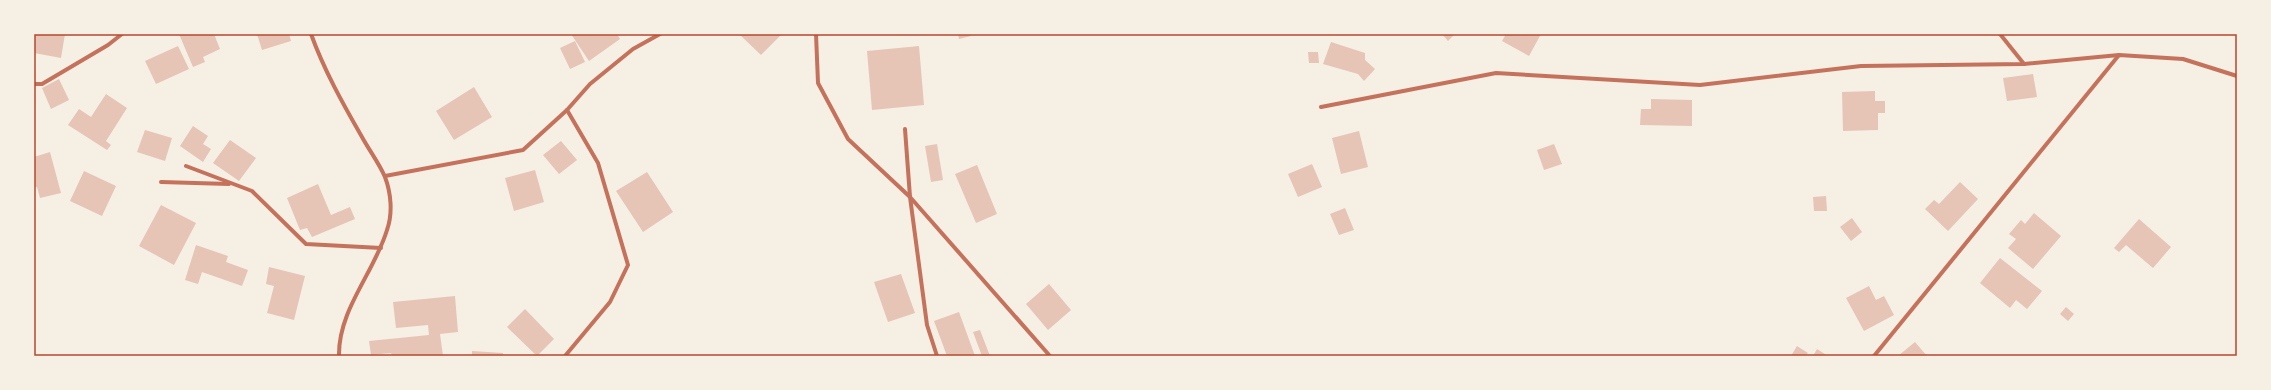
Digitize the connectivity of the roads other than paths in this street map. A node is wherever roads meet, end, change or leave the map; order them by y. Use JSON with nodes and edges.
{"nodes":[{"id":1,"x":122,"y":34,"type":"edge"},
{"id":2,"x":311,"y":34,"type":"edge"},
{"id":3,"x":660,"y":34,"type":"edge"},
{"id":4,"x":816,"y":34,"type":"edge"},
{"id":5,"x":2000,"y":34,"type":"edge"},
{"id":6,"x":2120,"y":55,"type":"junction"},
{"id":7,"x":2024,"y":64,"type":"junction"},
{"id":8,"x":2237,"y":76,"type":"edge"},
{"id":9,"x":34,"y":84,"type":"edge"},
{"id":10,"x":1321,"y":107,"type":"dead end"},
{"id":11,"x":567,"y":110,"type":"junction"},
{"id":12,"x":905,"y":129,"type":"dead end"},
{"id":13,"x":186,"y":166,"type":"dead end"},
{"id":14,"x":385,"y":176,"type":"junction"},
{"id":15,"x":161,"y":182,"type":"dead end"},
{"id":16,"x":234,"y":184,"type":"junction"},
{"id":17,"x":910,"y":197,"type":"junction"},
{"id":18,"x":381,"y":248,"type":"junction"},
{"id":19,"x":339,"y":356,"type":"edge"},
{"id":20,"x":565,"y":356,"type":"edge"},
{"id":21,"x":937,"y":356,"type":"edge"},
{"id":22,"x":1050,"y":356,"type":"edge"},
{"id":23,"x":1874,"y":356,"type":"edge"}],
"edges":[{"from":1,"to":9,"type":"street"},
{"from":2,"to":14,"type":"street"},
{"from":3,"to":11,"type":"street"},
{"from":4,"to":17,"type":"street"},
{"from":5,"to":7,"type":"street"},
{"from":6,"to":7,"type":"street"},
{"from":6,"to":8,"type":"street"},
{"from":6,"to":23,"type":"street"},
{"from":7,"to":10,"type":"street"},
{"from":11,"to":14,"type":"street"},
{"from":11,"to":20,"type":"street"},
{"from":12,"to":17,"type":"street"},
{"from":13,"to":16,"type":"street"},
{"from":14,"to":18,"type":"street"},
{"from":15,"to":16,"type":"street"},
{"from":16,"to":18,"type":"street"},
{"from":17,"to":21,"type":"street"},
{"from":17,"to":22,"type":"street"},
{"from":18,"to":19,"type":"street"}]}
